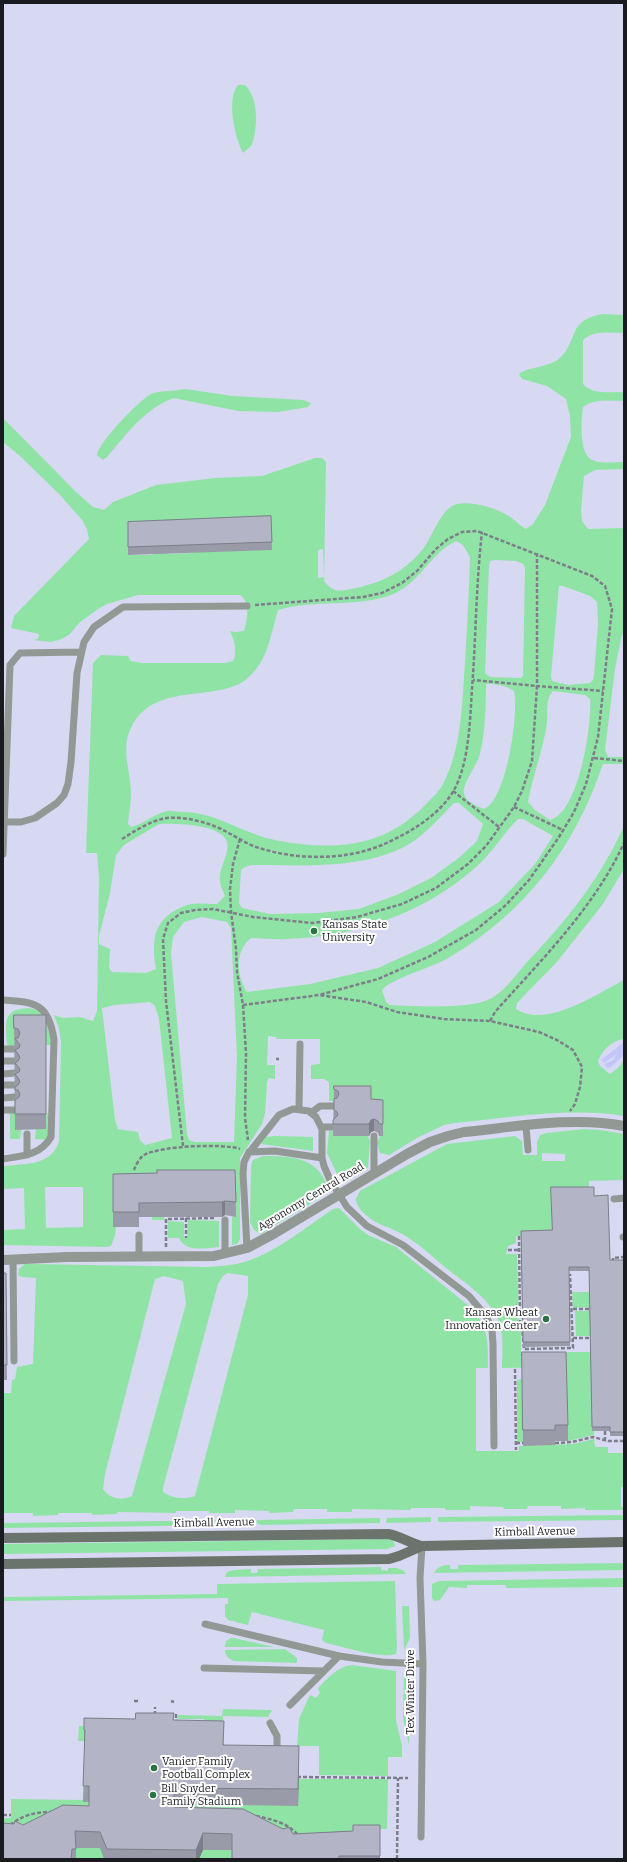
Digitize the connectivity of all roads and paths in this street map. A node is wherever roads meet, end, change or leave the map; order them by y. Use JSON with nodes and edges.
{"nodes":[{"id":1,"x":482,"y":532,"type":"junction"},
{"id":2,"x":537,"y":553,"type":"junction"},
{"id":3,"x":247,"y":606,"type":"joint"},
{"id":4,"x":81,"y":652,"type":"junction"},
{"id":5,"x":473,"y":680,"type":"junction"},
{"id":6,"x":537,"y":686,"type":"junction"},
{"id":7,"x":603,"y":691,"type":"junction"},
{"id":8,"x":594,"y":758,"type":"junction"},
{"id":9,"x":624,"y":761,"type":"edge"},
{"id":10,"x":453,"y":791,"type":"junction"},
{"id":11,"x":514,"y":807,"type":"junction"},
{"id":12,"x":4,"y":822,"type":"edge"},
{"id":13,"x":499,"y":827,"type":"junction"},
{"id":14,"x":563,"y":830,"type":"junction"},
{"id":15,"x":122,"y":839,"type":"dead end"},
{"id":16,"x":240,"y":839,"type":"junction"},
{"id":17,"x":624,"y":843,"type":"edge"},
{"id":18,"x":3,"y":854,"type":"edge"},
{"id":19,"x":231,"y":912,"type":"junction"},
{"id":20,"x":319,"y":995,"type":"junction"},
{"id":21,"x":3,"y":1000,"type":"edge"},
{"id":22,"x":243,"y":1005,"type":"junction"},
{"id":23,"x":490,"y":1020,"type":"junction"},
{"id":24,"x":300,"y":1044,"type":"dead end"},
{"id":25,"x":3,"y":1049,"type":"edge"},
{"id":26,"x":14,"y":1049,"type":"edge"},
{"id":27,"x":46,"y":1049,"type":"edge"},
{"id":28,"x":54,"y":1049,"type":"junction"},
{"id":29,"x":3,"y":1061,"type":"edge"},
{"id":30,"x":14,"y":1061,"type":"edge"},
{"id":31,"x":15,"y":1073,"type":"edge"},
{"id":32,"x":3,"y":1074,"type":"edge"},
{"id":33,"x":3,"y":1085,"type":"edge"},
{"id":34,"x":15,"y":1085,"type":"edge"},
{"id":35,"x":3,"y":1098,"type":"edge"},
{"id":36,"x":15,"y":1098,"type":"edge"},
{"id":37,"x":334,"y":1106,"type":"edge"},
{"id":38,"x":299,"y":1109,"type":"junction"},
{"id":39,"x":3,"y":1110,"type":"edge"},
{"id":40,"x":15,"y":1110,"type":"edge"},
{"id":41,"x":312,"y":1113,"type":"junction"},
{"id":42,"x":563,"y":1123,"type":"junction"},
{"id":43,"x":526,"y":1126,"type":"junction"},
{"id":44,"x":624,"y":1126,"type":"edge"},
{"id":45,"x":321,"y":1127,"type":"junction"},
{"id":46,"x":333,"y":1127,"type":"edge"},
{"id":47,"x":27,"y":1134,"type":"dead end"},
{"id":48,"x":374,"y":1136,"type":"dead end"},
{"id":49,"x":183,"y":1146,"type":"junction"},
{"id":50,"x":528,"y":1150,"type":"dead end"},
{"id":51,"x":249,"y":1152,"type":"junction"},
{"id":52,"x":27,"y":1155,"type":"junction"},
{"id":53,"x":322,"y":1158,"type":"junction"},
{"id":54,"x":3,"y":1159,"type":"edge"},
{"id":55,"x":134,"y":1170,"type":"dead end"},
{"id":56,"x":374,"y":1173,"type":"junction"},
{"id":57,"x":339,"y":1195,"type":"junction"},
{"id":58,"x":624,"y":1198,"type":"edge"},
{"id":59,"x":614,"y":1199,"type":"dead end"},
{"id":60,"x":186,"y":1218,"type":"junction"},
{"id":61,"x":225,"y":1220,"type":"joint"},
{"id":62,"x":139,"y":1235,"type":"dead end"},
{"id":63,"x":519,"y":1236,"type":"dead end"},
{"id":64,"x":186,"y":1238,"type":"dead end"},
{"id":65,"x":247,"y":1248,"type":"junction"},
{"id":66,"x":166,"y":1249,"type":"dead end"},
{"id":67,"x":508,"y":1250,"type":"dead end"},
{"id":68,"x":519,"y":1250,"type":"junction"},
{"id":69,"x":225,"y":1253,"type":"junction"},
{"id":70,"x":139,"y":1257,"type":"junction"},
{"id":71,"x":624,"y":1257,"type":"edge"},
{"id":72,"x":8,"y":1260,"type":"edge"},
{"id":73,"x":613,"y":1264,"type":"edge"},
{"id":74,"x":570,"y":1274,"type":"edge"},
{"id":75,"x":572,"y":1309,"type":"junction"},
{"id":76,"x":590,"y":1309,"type":"edge"},
{"id":77,"x":573,"y":1338,"type":"junction"},
{"id":78,"x":590,"y":1338,"type":"edge"},
{"id":79,"x":14,"y":1361,"type":"dead end"},
{"id":80,"x":515,"y":1369,"type":"dead end"},
{"id":81,"x":605,"y":1431,"type":"edge"},
{"id":82,"x":605,"y":1441,"type":"junction"},
{"id":83,"x":624,"y":1441,"type":"edge"},
{"id":84,"x":523,"y":1443,"type":"edge"},
{"id":85,"x":555,"y":1443,"type":"edge"},
{"id":86,"x":516,"y":1444,"type":"junction"},
{"id":87,"x":494,"y":1446,"type":"dead end"},
{"id":88,"x":516,"y":1450,"type":"dead end"},
{"id":89,"x":3,"y":1538,"type":"edge"},
{"id":90,"x":624,"y":1542,"type":"edge"},
{"id":91,"x":422,"y":1546,"type":"junction"},
{"id":92,"x":3,"y":1564,"type":"edge"},
{"id":93,"x":205,"y":1624,"type":"dead end"},
{"id":94,"x":339,"y":1656,"type":"junction"},
{"id":95,"x":423,"y":1664,"type":"junction"},
{"id":96,"x":204,"y":1668,"type":"dead end"},
{"id":97,"x":323,"y":1671,"type":"junction"},
{"id":98,"x":134,"y":1701,"type":"dead end"},
{"id":99,"x":138,"y":1701,"type":"dead end"},
{"id":100,"x":290,"y":1705,"type":"dead end"},
{"id":101,"x":155,"y":1707,"type":"dead end"},
{"id":102,"x":176,"y":1714,"type":"dead end"},
{"id":103,"x":154,"y":1720,"type":"edge"},
{"id":104,"x":182,"y":1721,"type":"edge"},
{"id":105,"x":270,"y":1723,"type":"dead end"},
{"id":106,"x":277,"y":1746,"type":"edge"},
{"id":107,"x":398,"y":1778,"type":"junction"},
{"id":108,"x":408,"y":1778,"type":"dead end"},
{"id":109,"x":295,"y":1780,"type":"edge"},
{"id":110,"x":56,"y":1812,"type":"edge"},
{"id":111,"x":3,"y":1814,"type":"edge"},
{"id":112,"x":11,"y":1815,"type":"dead end"},
{"id":113,"x":254,"y":1816,"type":"edge"},
{"id":114,"x":8,"y":1829,"type":"edge"},
{"id":115,"x":300,"y":1837,"type":"edge"},
{"id":116,"x":421,"y":1837,"type":"dead end"},
{"id":117,"x":397,"y":1859,"type":"edge"}],
"edges":[{"from":1,"to":2,"type":"path"},
{"from":1,"to":3,"type":"path"},
{"from":1,"to":5,"type":"path"},
{"from":2,"to":6,"type":"path"},
{"from":2,"to":7,"type":"path"},
{"from":3,"to":4,"type":"lane"},
{"from":4,"to":12,"type":"lane"},
{"from":4,"to":12,"type":"lane"},
{"from":5,"to":6,"type":"path"},
{"from":5,"to":10,"type":"path"},
{"from":6,"to":7,"type":"path"},
{"from":6,"to":11,"type":"path"},
{"from":7,"to":8,"type":"path"},
{"from":8,"to":9,"type":"path"},
{"from":8,"to":14,"type":"path"},
{"from":10,"to":13,"type":"path"},
{"from":10,"to":16,"type":"path"},
{"from":11,"to":13,"type":"path"},
{"from":11,"to":14,"type":"path"},
{"from":12,"to":18,"type":"lane"},
{"from":13,"to":19,"type":"path"},
{"from":14,"to":20,"type":"path"},
{"from":15,"to":16,"type":"path"},
{"from":16,"to":19,"type":"path"},
{"from":17,"to":23,"type":"path"},
{"from":19,"to":22,"type":"path"},
{"from":19,"to":49,"type":"path"},
{"from":20,"to":22,"type":"path"},
{"from":20,"to":23,"type":"path"},
{"from":21,"to":28,"type":"lane"},
{"from":22,"to":51,"type":"path"},
{"from":23,"to":42,"type":"path"},
{"from":24,"to":38,"type":"lane"},
{"from":25,"to":26,"type":"lane"},
{"from":27,"to":28,"type":"lane"},
{"from":28,"to":52,"type":"lane"},
{"from":29,"to":30,"type":"lane"},
{"from":31,"to":32,"type":"lane"},
{"from":33,"to":34,"type":"lane"},
{"from":35,"to":36,"type":"lane"},
{"from":37,"to":41,"type":"lane"},
{"from":38,"to":41,"type":"lane"},
{"from":38,"to":51,"type":"lane"},
{"from":39,"to":40,"type":"lane"},
{"from":41,"to":45,"type":"lane"},
{"from":42,"to":43,"type":"street","name":"Agronomy Central Road"},
{"from":42,"to":44,"type":"street","name":"Agronomy Central Road"},
{"from":43,"to":50,"type":"lane"},
{"from":43,"to":56,"type":"street","name":"Agronomy Central Road"},
{"from":45,"to":46,"type":"lane"},
{"from":45,"to":53,"type":"lane"},
{"from":47,"to":52,"type":"lane"},
{"from":48,"to":56,"type":"lane"},
{"from":49,"to":51,"type":"path"},
{"from":49,"to":55,"type":"path"},
{"from":51,"to":53,"type":"lane"},
{"from":51,"to":65,"type":"lane"},
{"from":52,"to":54,"type":"lane"},
{"from":53,"to":57,"type":"lane"},
{"from":56,"to":57,"type":"street","name":"Agronomy Central Road"},
{"from":57,"to":65,"type":"street","name":"Agronomy Central Road"},
{"from":57,"to":87,"type":"lane"},
{"from":58,"to":59,"type":"lane"},
{"from":60,"to":61,"type":"path"},
{"from":60,"to":64,"type":"path"},
{"from":60,"to":66,"type":"path"},
{"from":61,"to":69,"type":"lane"},
{"from":62,"to":70,"type":"lane"},
{"from":63,"to":68,"type":"path"},
{"from":65,"to":69,"type":"street","name":"Agronomy Central Road"},
{"from":67,"to":68,"type":"path"},
{"from":68,"to":77,"type":"path"},
{"from":69,"to":70,"type":"street","name":"Agronomy Central Road"},
{"from":70,"to":72,"type":"street","name":"Agronomy Central Road"},
{"from":71,"to":73,"type":"path"},
{"from":72,"to":79,"type":"lane"},
{"from":74,"to":75,"type":"path"},
{"from":75,"to":76,"type":"path"},
{"from":75,"to":77,"type":"path"},
{"from":77,"to":78,"type":"path"},
{"from":80,"to":86,"type":"path"},
{"from":81,"to":82,"type":"path"},
{"from":82,"to":83,"type":"path"},
{"from":82,"to":85,"type":"path"},
{"from":84,"to":86,"type":"path"},
{"from":86,"to":88,"type":"path"},
{"from":89,"to":91,"type":"main road","name":"Kimball Avenue"},
{"from":90,"to":91,"type":"main road","name":"Kimball Avenue"},
{"from":91,"to":92,"type":"main road","name":"Kimball Avenue"},
{"from":91,"to":95,"type":"lane","name":"Tex Winter Drive"},
{"from":93,"to":94,"type":"lane"},
{"from":94,"to":95,"type":"lane"},
{"from":94,"to":97,"type":"lane"},
{"from":95,"to":116,"type":"lane","name":"Tex Winter Drive"},
{"from":96,"to":97,"type":"lane"},
{"from":97,"to":100,"type":"lane"},
{"from":98,"to":99,"type":"path"},
{"from":101,"to":103,"type":"path"},
{"from":102,"to":104,"type":"path"},
{"from":105,"to":106,"type":"lane"},
{"from":107,"to":108,"type":"path"},
{"from":107,"to":109,"type":"path"},
{"from":107,"to":117,"type":"path"},
{"from":110,"to":114,"type":"path"},
{"from":111,"to":112,"type":"path"},
{"from":113,"to":115,"type":"path"}]}
